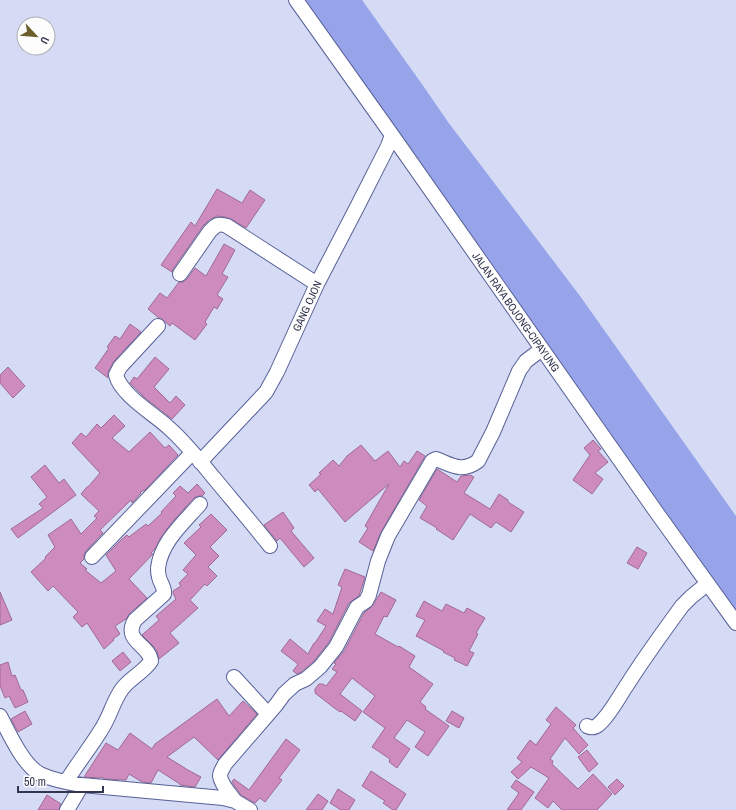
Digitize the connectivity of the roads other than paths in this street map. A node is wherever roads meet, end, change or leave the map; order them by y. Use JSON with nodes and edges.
{"nodes":[{"id":1,"x":296,"y":0,"type":"edge"},
{"id":2,"x":392,"y":135,"type":"junction"},
{"id":3,"x":180,"y":274,"type":"dead end"},
{"id":4,"x":317,"y":284,"type":"junction"},
{"id":5,"x":158,"y":326,"type":"dead end"},
{"id":6,"x":542,"y":349,"type":"junction"},
{"id":7,"x":196,"y":457,"type":"junction"},
{"id":8,"x":200,"y":504,"type":"dead end"},
{"id":9,"x":270,"y":546,"type":"dead end"},
{"id":10,"x":92,"y":557,"type":"dead end"},
{"id":11,"x":707,"y":584,"type":"junction"},
{"id":12,"x":736,"y":623,"type":"edge"},
{"id":13,"x":234,"y":677,"type":"dead end"},
{"id":14,"x":268,"y":714,"type":"junction"},
{"id":15,"x":0,"y":716,"type":"edge"},
{"id":16,"x":587,"y":726,"type":"dead end"},
{"id":17,"x":66,"y":782,"type":"junction"},
{"id":18,"x":82,"y":786,"type":"junction"},
{"id":19,"x":235,"y":801,"type":"junction"},
{"id":20,"x":67,"y":810,"type":"edge"},
{"id":21,"x":250,"y":810,"type":"edge"}],
"edges":[{"from":1,"to":2,"type":"street","name":"JALAN RAYA BOJONG-CIPAYUNG"},
{"from":2,"to":4,"type":"street","name":"GANG OJON"},
{"from":2,"to":6,"type":"street","name":"JALAN RAYA BOJONG-CIPAYUNG"},
{"from":3,"to":4,"type":"street"},
{"from":4,"to":7,"type":"street","name":"GANG OJON"},
{"from":5,"to":7,"type":"street"},
{"from":6,"to":11,"type":"street","name":"JALAN RAYA BOJONG-CIPAYUNG"},
{"from":6,"to":14,"type":"street"},
{"from":7,"to":9,"type":"street"},
{"from":7,"to":10,"type":"street","name":"GANG OJON"},
{"from":8,"to":17,"type":"street"},
{"from":11,"to":12,"type":"street","name":"JALAN RAYA BOJONG-CIPAYUNG"},
{"from":11,"to":16,"type":"street"},
{"from":13,"to":14,"type":"street"},
{"from":14,"to":19,"type":"street"},
{"from":15,"to":17,"type":"street"},
{"from":17,"to":18,"type":"street"},
{"from":18,"to":19,"type":"street"},
{"from":18,"to":20,"type":"street"},
{"from":19,"to":21,"type":"street"}]}
